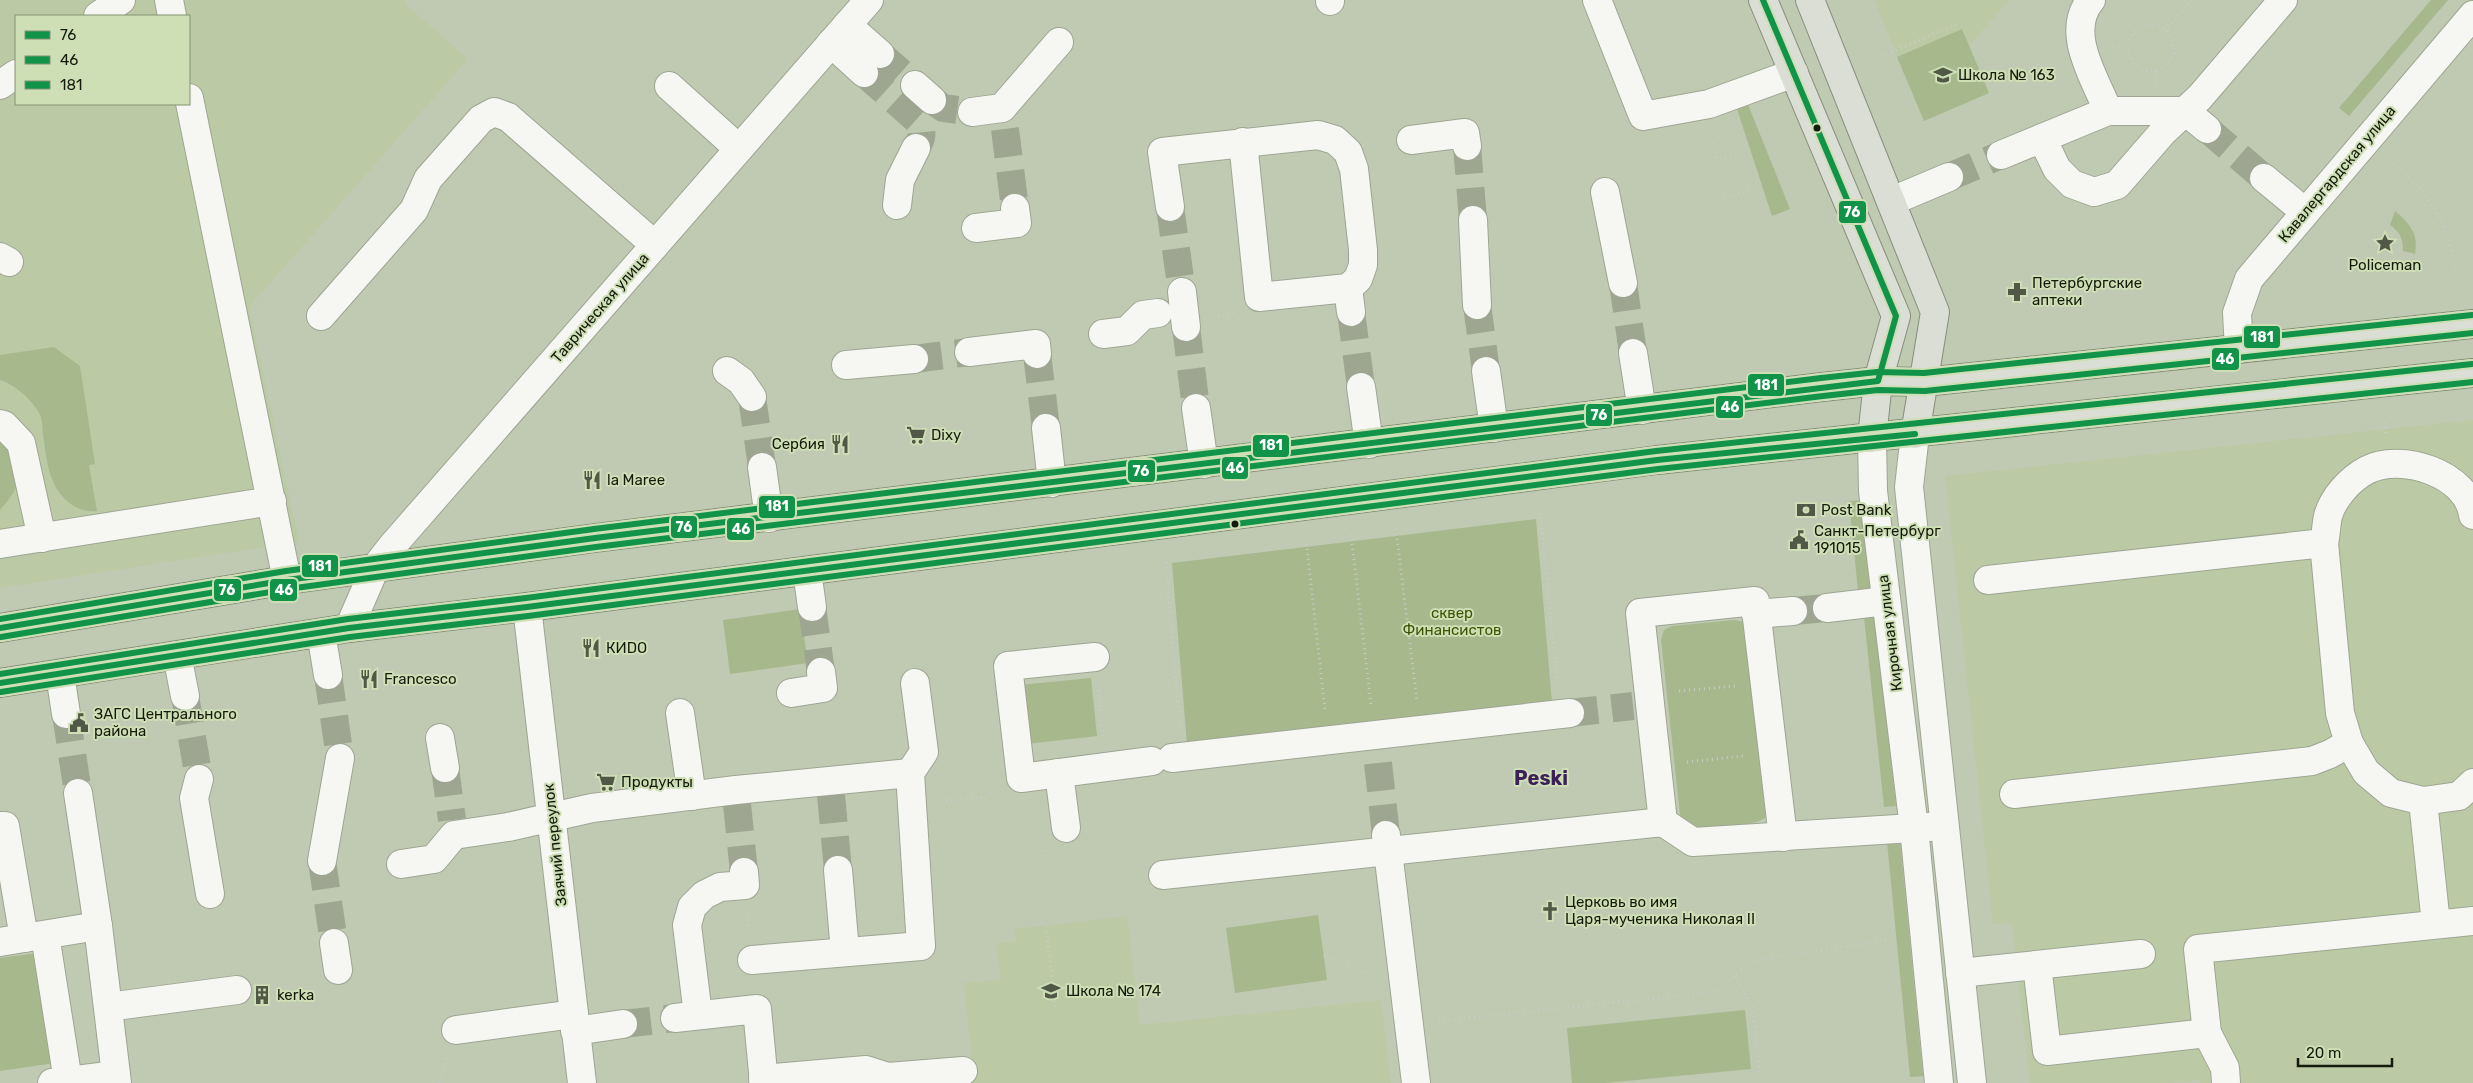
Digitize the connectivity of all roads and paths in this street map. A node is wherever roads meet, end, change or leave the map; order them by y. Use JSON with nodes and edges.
{"nodes":[{"id":1,"x":121,"y":0,"type":"edge"},
{"id":2,"x":168,"y":0,"type":"edge"},
{"id":3,"x":1597,"y":0,"type":"edge"},
{"id":4,"x":1764,"y":0,"type":"edge"},
{"id":5,"x":1810,"y":0,"type":"edge"},
{"id":6,"x":2091,"y":0,"type":"edge"},
{"id":7,"x":2191,"y":0,"type":"edge"},
{"id":8,"x":2283,"y":0,"type":"edge"},
{"id":9,"x":99,"y":15,"type":"edge"},
{"id":10,"x":172,"y":15,"type":"edge"},
{"id":11,"x":852,"y":15,"type":"edge"},
{"id":12,"x":2473,"y":15,"type":"edge"},
{"id":13,"x":1959,"y":23,"type":"dead end"},
{"id":14,"x":2165,"y":31,"type":"junction"},
{"id":15,"x":1059,"y":42,"type":"dead end"},
{"id":16,"x":1882,"y":56,"type":"dead end"},
{"id":17,"x":872,"y":64,"type":"tunnel mouth"},
{"id":18,"x":1794,"y":73,"type":"junction"},
{"id":19,"x":15,"y":75,"type":"edge"},
{"id":20,"x":0,"y":85,"type":"edge"},
{"id":21,"x":669,"y":86,"type":"dead end"},
{"id":22,"x":190,"y":103,"type":"edge"},
{"id":23,"x":2108,"y":111,"type":"junction"},
{"id":24,"x":2185,"y":111,"type":"junction"},
{"id":25,"x":972,"y":112,"type":"tunnel mouth"},
{"id":26,"x":2207,"y":129,"type":"tunnel mouth"},
{"id":27,"x":2042,"y":138,"type":"junction"},
{"id":28,"x":1411,"y":140,"type":"dead end"},
{"id":29,"x":1243,"y":142,"type":"junction"},
{"id":30,"x":1713,"y":142,"type":"dead end"},
{"id":31,"x":1467,"y":146,"type":"dead end"},
{"id":32,"x":916,"y":148,"type":"tunnel mouth"},
{"id":33,"x":739,"y":149,"type":"junction"},
{"id":34,"x":1742,"y":152,"type":"dead end"},
{"id":35,"x":2001,"y":155,"type":"tunnel mouth"},
{"id":36,"x":2394,"y":164,"type":"dead end"},
{"id":37,"x":1949,"y":177,"type":"tunnel mouth"},
{"id":38,"x":2264,"y":178,"type":"tunnel mouth"},
{"id":39,"x":1754,"y":189,"type":"dead end"},
{"id":40,"x":1605,"y":192,"type":"dead end"},
{"id":41,"x":1724,"y":198,"type":"dead end"},
{"id":42,"x":1892,"y":201,"type":"junction"},
{"id":43,"x":897,"y":205,"type":"dead end"},
{"id":44,"x":1170,"y":206,"type":"tunnel mouth"},
{"id":45,"x":1015,"y":208,"type":"tunnel mouth"},
{"id":46,"x":2305,"y":212,"type":"junction"},
{"id":47,"x":1473,"y":220,"type":"tunnel mouth"},
{"id":48,"x":976,"y":228,"type":"dead end"},
{"id":49,"x":655,"y":245,"type":"junction"},
{"id":50,"x":2456,"y":278,"type":"dead end"},
{"id":51,"x":1622,"y":284,"type":"tunnel mouth"},
{"id":52,"x":1259,"y":297,"type":"junction"},
{"id":53,"x":1477,"y":305,"type":"tunnel mouth"},
{"id":54,"x":1177,"y":312,"type":"joint"},
{"id":55,"x":321,"y":316,"type":"dead end"},
{"id":56,"x":2473,"y":324,"type":"edge"},
{"id":57,"x":1103,"y":334,"type":"dead end"},
{"id":58,"x":2240,"y":349,"type":"junction"},
{"id":59,"x":969,"y":352,"type":"tunnel mouth"},
{"id":60,"x":1633,"y":353,"type":"tunnel mouth"},
{"id":61,"x":1037,"y":354,"type":"dead end"},
{"id":62,"x":914,"y":359,"type":"tunnel mouth"},
{"id":63,"x":846,"y":365,"type":"dead end"},
{"id":64,"x":727,"y":370,"type":"dead end"},
{"id":65,"x":1486,"y":371,"type":"tunnel mouth"},
{"id":66,"x":2473,"y":372,"type":"edge"},
{"id":67,"x":1878,"y":381,"type":"junction"},
{"id":68,"x":1924,"y":382,"type":"junction"},
{"id":69,"x":1361,"y":387,"type":"tunnel mouth"},
{"id":70,"x":752,"y":398,"type":"tunnel mouth"},
{"id":71,"x":1196,"y":408,"type":"tunnel mouth"},
{"id":72,"x":1642,"y":410,"type":"junction"},
{"id":73,"x":2385,"y":422,"type":"dead end"},
{"id":74,"x":1,"y":423,"type":"edge"},
{"id":75,"x":1046,"y":428,"type":"tunnel mouth"},
{"id":76,"x":1494,"y":428,"type":"junction"},
{"id":77,"x":2386,"y":429,"type":"dead end"},
{"id":78,"x":1915,"y":434,"type":"junction"},
{"id":79,"x":1872,"y":438,"type":"junction"},
{"id":80,"x":1369,"y":444,"type":"junction"},
{"id":81,"x":1204,"y":464,"type":"junction"},
{"id":82,"x":762,"y":467,"type":"tunnel mouth"},
{"id":83,"x":1052,"y":483,"type":"junction"},
{"id":84,"x":272,"y":501,"type":"junction"},
{"id":85,"x":1540,"y":513,"type":"dead end"},
{"id":86,"x":2473,"y":515,"type":"edge"},
{"id":87,"x":769,"y":518,"type":"junction"},
{"id":88,"x":1396,"y":529,"type":"dead end"},
{"id":89,"x":1350,"y":534,"type":"dead end"},
{"id":90,"x":42,"y":538,"type":"junction"},
{"id":91,"x":1306,"y":539,"type":"dead end"},
{"id":92,"x":2324,"y":543,"type":"junction"},
{"id":93,"x":0,"y":544,"type":"edge"},
{"id":94,"x":1165,"y":557,"type":"dead end"},
{"id":95,"x":375,"y":568,"type":"junction"},
{"id":96,"x":807,"y":571,"type":"junction"},
{"id":97,"x":287,"y":580,"type":"junction"},
{"id":98,"x":1988,"y":580,"type":"dead end"},
{"id":99,"x":1886,"y":601,"type":"junction"},
{"id":100,"x":812,"y":607,"type":"tunnel mouth"},
{"id":101,"x":527,"y":608,"type":"junction"},
{"id":102,"x":1827,"y":608,"type":"tunnel mouth"},
{"id":103,"x":1793,"y":611,"type":"tunnel mouth"},
{"id":104,"x":1756,"y":614,"type":"junction"},
{"id":105,"x":0,"y":628,"type":"edge"},
{"id":106,"x":349,"y":628,"type":"junction"},
{"id":107,"x":321,"y":632,"type":"junction"},
{"id":108,"x":177,"y":655,"type":"junction"},
{"id":109,"x":1095,"y":657,"type":"joint"},
{"id":110,"x":821,"y":672,"type":"tunnel mouth"},
{"id":111,"x":60,"y":674,"type":"junction"},
{"id":112,"x":328,"y":676,"type":"tunnel mouth"},
{"id":113,"x":0,"y":683,"type":"edge"},
{"id":114,"x":915,"y":683,"type":"dead end"},
{"id":115,"x":1765,"y":683,"type":"junction"},
{"id":116,"x":791,"y":693,"type":"dead end"},
{"id":117,"x":186,"y":696,"type":"tunnel mouth"},
{"id":118,"x":1644,"y":701,"type":"junction"},
{"id":119,"x":680,"y":713,"type":"dead end"},
{"id":120,"x":66,"y":714,"type":"tunnel mouth"},
{"id":121,"x":1372,"y":714,"type":"dead end"},
{"id":122,"x":1566,"y":714,"type":"joint"},
{"id":123,"x":1420,"y":731,"type":"junction"},
{"id":124,"x":440,"y":738,"type":"dead end"},
{"id":125,"x":1328,"y":741,"type":"junction"},
{"id":126,"x":2349,"y":742,"type":"junction"},
{"id":127,"x":1773,"y":752,"type":"junction"},
{"id":128,"x":340,"y":758,"type":"tunnel mouth"},
{"id":129,"x":1169,"y":759,"type":"junction"},
{"id":130,"x":1656,"y":766,"type":"junction"},
{"id":131,"x":1106,"y":767,"type":"junction"},
{"id":132,"x":444,"y":768,"type":"tunnel mouth"},
{"id":133,"x":910,"y":773,"type":"junction"},
{"id":134,"x":1059,"y":773,"type":"junction"},
{"id":135,"x":1021,"y":778,"type":"junction"},
{"id":136,"x":199,"y":779,"type":"tunnel mouth"},
{"id":137,"x":2473,"y":783,"type":"edge"},
{"id":138,"x":78,"y":794,"type":"tunnel mouth"},
{"id":139,"x":2014,"y":794,"type":"dead end"},
{"id":140,"x":692,"y":796,"type":"junction"},
{"id":141,"x":2423,"y":802,"type":"junction"},
{"id":142,"x":911,"y":804,"type":"junction"},
{"id":143,"x":552,"y":818,"type":"junction"},
{"id":144,"x":1662,"y":822,"type":"junction"},
{"id":145,"x":0,"y":826,"type":"edge"},
{"id":146,"x":1944,"y":826,"type":"junction"},
{"id":147,"x":1066,"y":828,"type":"dead end"},
{"id":148,"x":1914,"y":828,"type":"junction"},
{"id":149,"x":1783,"y":836,"type":"junction"},
{"id":150,"x":1387,"y":843,"type":"junction"},
{"id":151,"x":322,"y":861,"type":"tunnel mouth"},
{"id":152,"x":401,"y":864,"type":"dead end"},
{"id":153,"x":838,"y":870,"type":"tunnel mouth"},
{"id":154,"x":744,"y":872,"type":"tunnel mouth"},
{"id":155,"x":1163,"y":876,"type":"dead end"},
{"id":156,"x":210,"y":894,"type":"dead end"},
{"id":157,"x":2473,"y":921,"type":"edge"},
{"id":158,"x":2436,"y":924,"type":"junction"},
{"id":159,"x":98,"y":926,"type":"junction"},
{"id":160,"x":1046,"y":926,"type":"dead end"},
{"id":161,"x":23,"y":938,"type":"edge"},
{"id":162,"x":1887,"y":940,"type":"dead end"},
{"id":163,"x":334,"y":943,"type":"tunnel mouth"},
{"id":164,"x":845,"y":952,"type":"junction"},
{"id":165,"x":2141,"y":954,"type":"dead end"},
{"id":166,"x":1324,"y":956,"type":"dead end"},
{"id":167,"x":752,"y":960,"type":"dead end"},
{"id":168,"x":2037,"y":965,"type":"junction"},
{"id":169,"x":338,"y":970,"type":"dead end"},
{"id":170,"x":1960,"y":973,"type":"junction"},
{"id":171,"x":1735,"y":976,"type":"junction"},
{"id":172,"x":1376,"y":978,"type":"dead end"},
{"id":173,"x":237,"y":990,"type":"dead end"},
{"id":174,"x":108,"y":1007,"type":"junction"},
{"id":175,"x":1055,"y":1007,"type":"dead end"},
{"id":176,"x":574,"y":1022,"type":"junction"},
{"id":177,"x":1432,"y":1022,"type":"dead end"},
{"id":178,"x":623,"y":1024,"type":"tunnel mouth"},
{"id":179,"x":456,"y":1030,"type":"dead end"},
{"id":180,"x":2207,"y":1032,"type":"junction"},
{"id":181,"x":963,"y":1071,"type":"dead end"},
{"id":182,"x":117,"y":1079,"type":"edge"},
{"id":183,"x":764,"y":1081,"type":"edge"},
{"id":184,"x":60,"y":1082,"type":"edge"},
{"id":185,"x":582,"y":1083,"type":"edge"},
{"id":186,"x":1416,"y":1083,"type":"edge"},
{"id":187,"x":1760,"y":1083,"type":"edge"},
{"id":188,"x":1939,"y":1083,"type":"edge"},
{"id":189,"x":1972,"y":1083,"type":"edge"},
{"id":190,"x":2226,"y":1083,"type":"edge"}],
"edges":[{"from":1,"to":9,"type":"street"},
{"from":2,"to":10,"type":"street"},
{"from":3,"to":18,"type":"street"},
{"from":4,"to":18,"type":"main road","name":"Кирочная улица"},
{"from":5,"to":42,"type":"main road"},
{"from":6,"to":23,"type":"street"},
{"from":7,"to":14,"type":"path"},
{"from":8,"to":24,"type":"street"},
{"from":11,"to":17,"type":"street"},
{"from":11,"to":33,"type":"street","name":"Таврическая улица"},
{"from":12,"to":46,"type":"street","name":"Кавалергардская улица"},
{"from":13,"to":16,"type":"path"},
{"from":14,"to":14,"type":"path"},
{"from":15,"to":25,"type":"street"},
{"from":18,"to":67,"type":"main road","name":"Кирочная улица"},
{"from":19,"to":20,"type":"street"},
{"from":21,"to":33,"type":"street"},
{"from":22,"to":84,"type":"street"},
{"from":23,"to":24,"type":"street"},
{"from":23,"to":27,"type":"street"},
{"from":24,"to":26,"type":"street"},
{"from":24,"to":27,"type":"street"},
{"from":27,"to":35,"type":"street"},
{"from":28,"to":31,"type":"street"},
{"from":29,"to":44,"type":"street"},
{"from":29,"to":52,"type":"street"},
{"from":29,"to":52,"type":"street"},
{"from":30,"to":34,"type":"path"},
{"from":32,"to":43,"type":"street"},
{"from":33,"to":49,"type":"street","name":"Таврическая улица"},
{"from":36,"to":50,"type":"path"},
{"from":37,"to":42,"type":"street"},
{"from":38,"to":46,"type":"street"},
{"from":39,"to":41,"type":"path"},
{"from":40,"to":51,"type":"street"},
{"from":42,"to":68,"type":"main road"},
{"from":45,"to":48,"type":"street"},
{"from":46,"to":58,"type":"street","name":"Кавалергардская улица"},
{"from":47,"to":53,"type":"street"},
{"from":49,"to":55,"type":"street"},
{"from":49,"to":95,"type":"street","name":"Таврическая улица"},
{"from":52,"to":54,"type":"path"},
{"from":54,"to":57,"type":"street"},
{"from":56,"to":58,"type":"main road"},
{"from":58,"to":68,"type":"main road"},
{"from":59,"to":61,"type":"street"},
{"from":60,"to":72,"type":"street"},
{"from":62,"to":63,"type":"street"},
{"from":64,"to":70,"type":"street"},
{"from":65,"to":76,"type":"street"},
{"from":66,"to":78,"type":"main road"},
{"from":67,"to":68,"type":"main road"},
{"from":67,"to":72,"type":"main road"},
{"from":67,"to":79,"type":"main road","name":"Кирочная улица"},
{"from":68,"to":78,"type":"main road"},
{"from":69,"to":80,"type":"street"},
{"from":71,"to":81,"type":"street"},
{"from":72,"to":76,"type":"main road"},
{"from":73,"to":77,"type":"path"},
{"from":74,"to":90,"type":"street"},
{"from":75,"to":83,"type":"street"},
{"from":76,"to":80,"type":"main road"},
{"from":78,"to":79,"type":"main road"},
{"from":78,"to":146,"type":"street"},
{"from":79,"to":96,"type":"main road"},
{"from":79,"to":99,"type":"street","name":"Кирочная улица"},
{"from":80,"to":81,"type":"main road"},
{"from":81,"to":83,"type":"main road"},
{"from":82,"to":87,"type":"street"},
{"from":83,"to":87,"type":"main road"},
{"from":84,"to":90,"type":"street"},
{"from":84,"to":97,"type":"street"},
{"from":85,"to":122,"type":"path"},
{"from":86,"to":92,"type":"street"},
{"from":87,"to":95,"type":"main road"},
{"from":88,"to":123,"type":"path"},
{"from":89,"to":121,"type":"path"},
{"from":90,"to":93,"type":"street"},
{"from":91,"to":125,"type":"path"},
{"from":92,"to":98,"type":"street"},
{"from":92,"to":126,"type":"street"},
{"from":94,"to":129,"type":"path"},
{"from":95,"to":97,"type":"main road"},
{"from":95,"to":106,"type":"street","name":"Таврическая улица"},
{"from":96,"to":100,"type":"street"},
{"from":96,"to":101,"type":"main road"},
{"from":97,"to":105,"type":"main road"},
{"from":99,"to":102,"type":"street"},
{"from":99,"to":148,"type":"street","name":"Кирочная улица"},
{"from":101,"to":106,"type":"main road"},
{"from":101,"to":143,"type":"street","name":"Заячий переулок"},
{"from":103,"to":104,"type":"street"},
{"from":104,"to":115,"type":"street"},
{"from":104,"to":118,"type":"street"},
{"from":106,"to":107,"type":"main road"},
{"from":107,"to":108,"type":"main road"},
{"from":107,"to":112,"type":"street"},
{"from":108,"to":111,"type":"main road"},
{"from":108,"to":117,"type":"street"},
{"from":109,"to":131,"type":"path"},
{"from":109,"to":135,"type":"street"},
{"from":110,"to":116,"type":"street"},
{"from":111,"to":113,"type":"main road"},
{"from":111,"to":120,"type":"street"},
{"from":114,"to":133,"type":"street"},
{"from":115,"to":118,"type":"path"},
{"from":115,"to":127,"type":"street"},
{"from":118,"to":130,"type":"street"},
{"from":119,"to":140,"type":"street"},
{"from":122,"to":123,"type":"street"},
{"from":123,"to":125,"type":"street"},
{"from":124,"to":132,"type":"street"},
{"from":125,"to":129,"type":"street"},
{"from":126,"to":139,"type":"street"},
{"from":126,"to":141,"type":"street"},
{"from":127,"to":130,"type":"path"},
{"from":127,"to":149,"type":"street"},
{"from":128,"to":151,"type":"street"},
{"from":129,"to":131,"type":"street"},
{"from":130,"to":144,"type":"street"},
{"from":131,"to":134,"type":"street"},
{"from":133,"to":140,"type":"street"},
{"from":133,"to":142,"type":"street"},
{"from":134,"to":135,"type":"street"},
{"from":134,"to":147,"type":"street"},
{"from":135,"to":142,"type":"path"},
{"from":136,"to":156,"type":"street"},
{"from":137,"to":141,"type":"street"},
{"from":138,"to":159,"type":"street"},
{"from":140,"to":143,"type":"street"},
{"from":141,"to":158,"type":"street"},
{"from":142,"to":164,"type":"street"},
{"from":143,"to":152,"type":"street"},
{"from":143,"to":176,"type":"street","name":"Заячий переулок"},
{"from":144,"to":149,"type":"street"},
{"from":144,"to":150,"type":"street"},
{"from":145,"to":161,"type":"street"},
{"from":146,"to":148,"type":"street"},
{"from":146,"to":170,"type":"street"},
{"from":148,"to":149,"type":"street"},
{"from":148,"to":188,"type":"street","name":"Кирочная улица"},
{"from":150,"to":155,"type":"street"},
{"from":150,"to":186,"type":"street"},
{"from":153,"to":164,"type":"street"},
{"from":154,"to":183,"type":"street"},
{"from":157,"to":158,"type":"street"},
{"from":158,"to":180,"type":"street"},
{"from":159,"to":161,"type":"street"},
{"from":159,"to":174,"type":"street"},
{"from":160,"to":175,"type":"path"},
{"from":161,"to":184,"type":"street"},
{"from":162,"to":171,"type":"path"},
{"from":163,"to":169,"type":"street"},
{"from":164,"to":167,"type":"street"},
{"from":165,"to":168,"type":"street"},
{"from":166,"to":172,"type":"path"},
{"from":168,"to":170,"type":"street"},
{"from":168,"to":180,"type":"street"},
{"from":170,"to":189,"type":"street"},
{"from":171,"to":177,"type":"path"},
{"from":171,"to":187,"type":"path"},
{"from":173,"to":174,"type":"street"},
{"from":174,"to":182,"type":"street"},
{"from":176,"to":178,"type":"street"},
{"from":176,"to":179,"type":"street"},
{"from":176,"to":185,"type":"street","name":"Заячий переулок"},
{"from":180,"to":190,"type":"street"},
{"from":181,"to":183,"type":"street"},
{"from":182,"to":184,"type":"street"}]}
